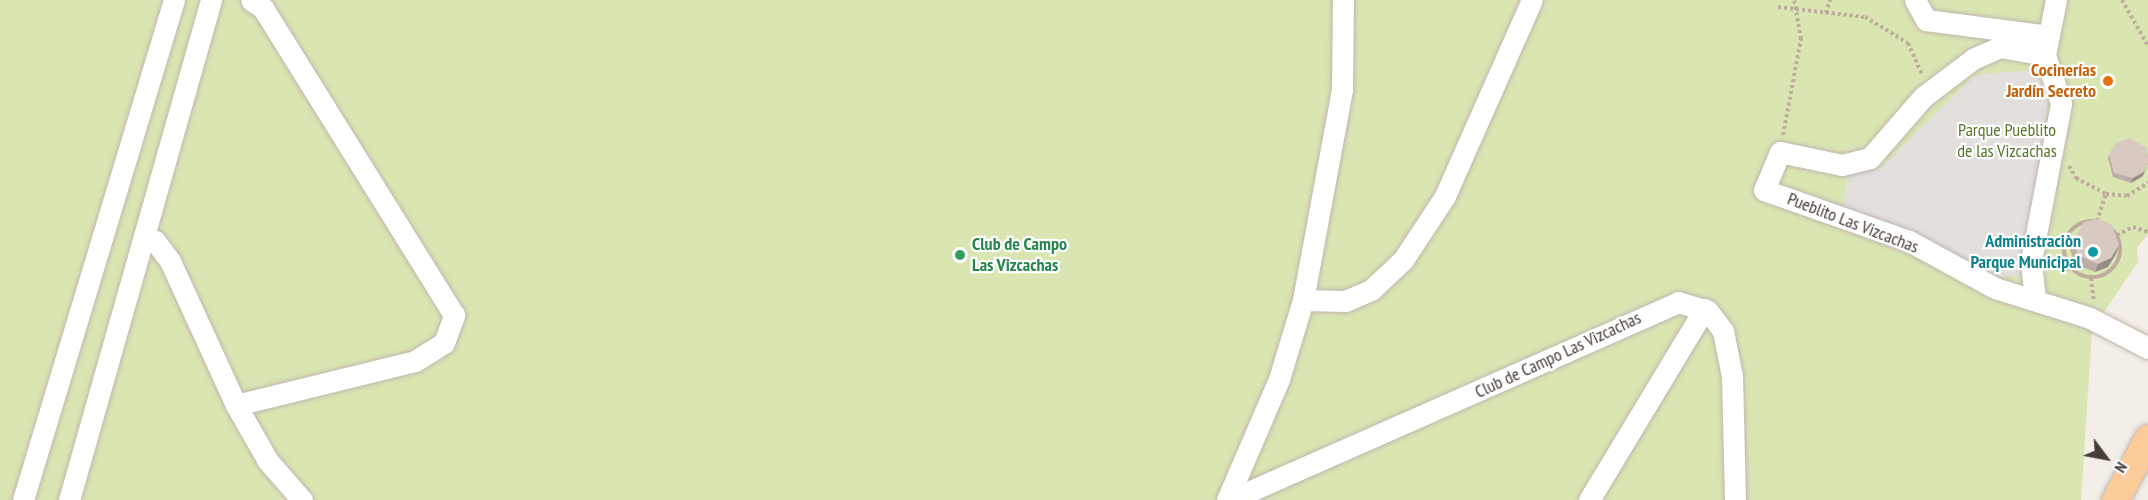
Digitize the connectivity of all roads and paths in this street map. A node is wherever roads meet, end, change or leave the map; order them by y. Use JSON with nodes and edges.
{"nodes":[{"id":1,"x":174,"y":0,"type":"edge"},
{"id":2,"x":211,"y":0,"type":"edge"},
{"id":3,"x":251,"y":0,"type":"edge"},
{"id":4,"x":1343,"y":0,"type":"edge"},
{"id":5,"x":1532,"y":0,"type":"edge"},
{"id":6,"x":1794,"y":0,"type":"edge"},
{"id":7,"x":1830,"y":0,"type":"edge"},
{"id":8,"x":1915,"y":0,"type":"edge"},
{"id":9,"x":2056,"y":0,"type":"edge"},
{"id":10,"x":2122,"y":0,"type":"edge"},
{"id":11,"x":1778,"y":7,"type":"dead end"},
{"id":12,"x":1795,"y":10,"type":"junction"},
{"id":13,"x":1826,"y":13,"type":"junction"},
{"id":14,"x":2148,"y":45,"type":"edge"},
{"id":15,"x":2047,"y":46,"type":"junction"},
{"id":16,"x":1923,"y":97,"type":"junction"},
{"id":17,"x":1780,"y":152,"type":"junction"},
{"id":18,"x":2067,"y":156,"type":"dead end"},
{"id":19,"x":2148,"y":183,"type":"edge"},
{"id":20,"x":2106,"y":194,"type":"junction"},
{"id":21,"x":2097,"y":221,"type":"junction"},
{"id":22,"x":2148,"y":232,"type":"edge"},
{"id":23,"x":2117,"y":236,"type":"junction"},
{"id":24,"x":144,"y":237,"type":"junction"},
{"id":25,"x":1303,"y":300,"type":"junction"},
{"id":26,"x":2036,"y":300,"type":"junction"},
{"id":27,"x":1704,"y":309,"type":"junction"},
{"id":28,"x":2145,"y":339,"type":"edge"},
{"id":29,"x":236,"y":405,"type":"junction"},
{"id":30,"x":2148,"y":438,"type":"edge"},
{"id":31,"x":23,"y":500,"type":"edge"},
{"id":32,"x":69,"y":500,"type":"edge"},
{"id":33,"x":302,"y":500,"type":"edge"},
{"id":34,"x":1229,"y":500,"type":"edge"},
{"id":35,"x":1589,"y":500,"type":"edge"},
{"id":36,"x":1736,"y":500,"type":"edge"},
{"id":37,"x":2115,"y":500,"type":"edge"}],
"edges":[{"from":1,"to":31,"type":"lane"},
{"from":2,"to":24,"type":"lane"},
{"from":3,"to":29,"type":"lane"},
{"from":4,"to":25,"type":"lane"},
{"from":5,"to":25,"type":"lane"},
{"from":6,"to":12,"type":"path"},
{"from":7,"to":13,"type":"path"},
{"from":8,"to":15,"type":"lane"},
{"from":9,"to":15,"type":"lane"},
{"from":10,"to":14,"type":"path"},
{"from":11,"to":12,"type":"path"},
{"from":12,"to":13,"type":"path"},
{"from":12,"to":17,"type":"path"},
{"from":13,"to":16,"type":"path"},
{"from":15,"to":16,"type":"lane"},
{"from":15,"to":26,"type":"lane"},
{"from":16,"to":17,"type":"lane"},
{"from":17,"to":26,"type":"lane","name":"Pueblito Las Vizcachas"},
{"from":18,"to":20,"type":"path"},
{"from":19,"to":20,"type":"path"},
{"from":20,"to":21,"type":"path"},
{"from":21,"to":23,"type":"path"},
{"from":21,"to":23,"type":"path"},
{"from":22,"to":23,"type":"path"},
{"from":24,"to":29,"type":"lane"},
{"from":24,"to":32,"type":"lane"},
{"from":25,"to":34,"type":"lane"},
{"from":26,"to":28,"type":"lane","name":"Pueblito Las Vizcachas"},
{"from":27,"to":34,"type":"lane","name":"Club de Campo Las Vizcachas"},
{"from":27,"to":35,"type":"lane"},
{"from":27,"to":36,"type":"lane"},
{"from":29,"to":33,"type":"lane"},
{"from":30,"to":37,"type":"main road"}]}
